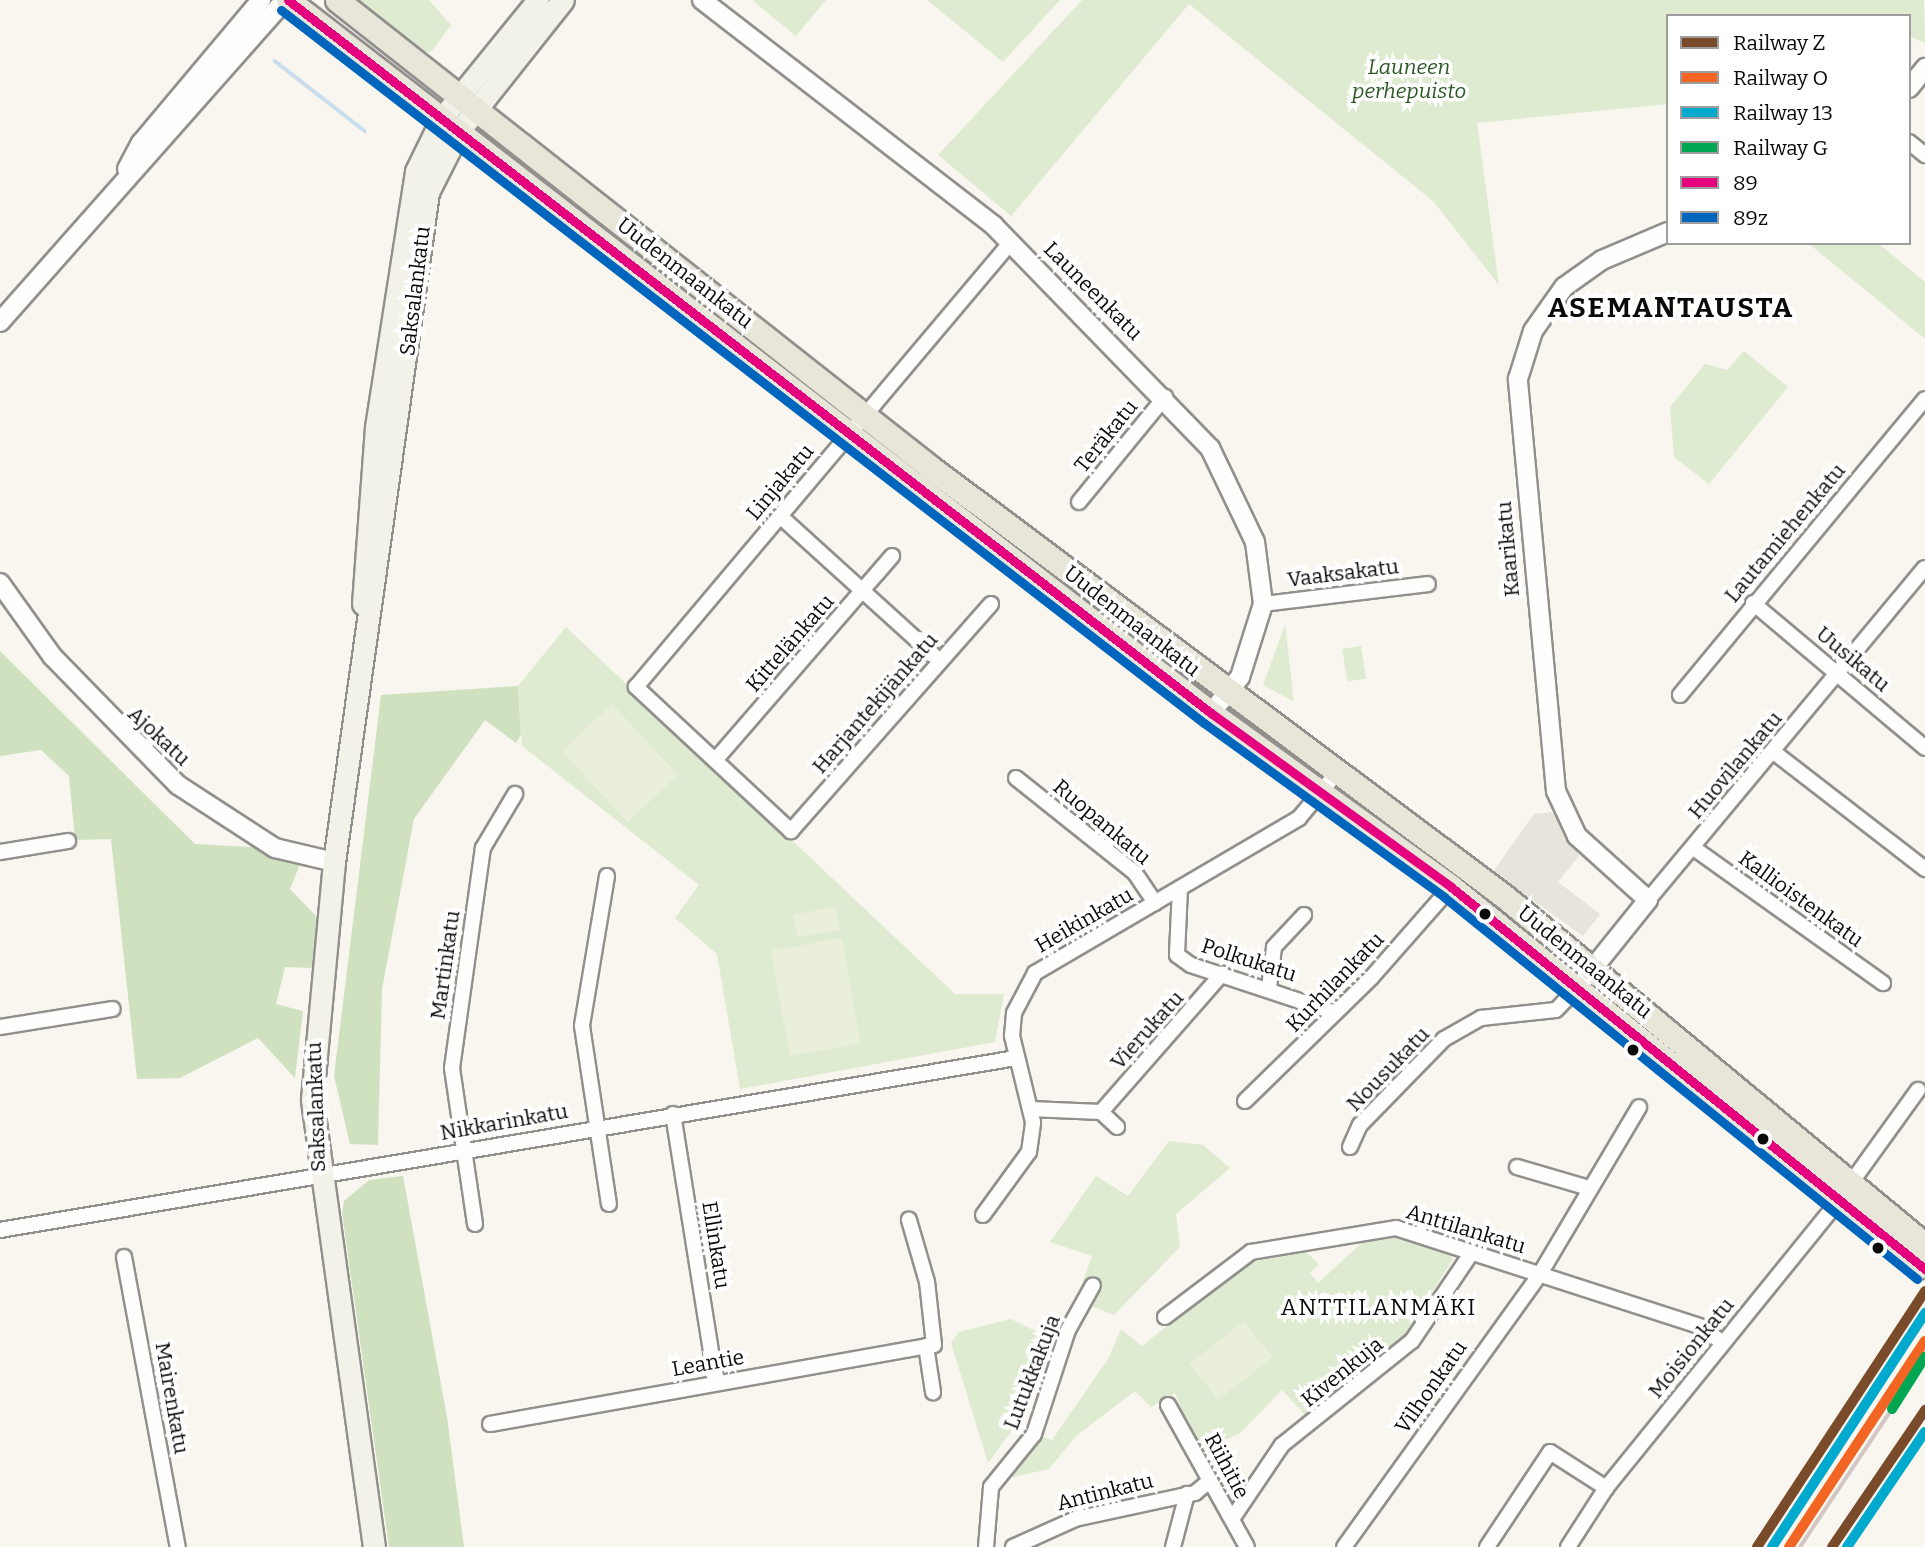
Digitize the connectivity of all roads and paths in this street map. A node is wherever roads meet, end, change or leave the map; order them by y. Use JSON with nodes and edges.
{"nodes":[{"id":1,"x":261,"y":0,"type":"edge"},
{"id":2,"x":287,"y":0,"type":"edge"},
{"id":3,"x":337,"y":0,"type":"edge"},
{"id":4,"x":538,"y":0,"type":"edge"},
{"id":5,"x":563,"y":0,"type":"edge"},
{"id":6,"x":703,"y":0,"type":"edge"},
{"id":7,"x":1925,"y":68,"type":"edge"},
{"id":8,"x":1911,"y":86,"type":"edge"},
{"id":9,"x":466,"y":104,"type":"junction"},
{"id":10,"x":450,"y":125,"type":"junction"},
{"id":11,"x":1911,"y":144,"type":"edge"},
{"id":12,"x":1925,"y":155,"type":"edge"},
{"id":13,"x":122,"y":178,"type":"junction"},
{"id":14,"x":1666,"y":233,"type":"edge"},
{"id":15,"x":1011,"y":242,"type":"junction"},
{"id":16,"x":0,"y":322,"type":"edge"},
{"id":17,"x":1166,"y":397,"type":"junction"},
{"id":18,"x":1925,"y":399,"type":"edge"},
{"id":19,"x":856,"y":424,"type":"junction"},
{"id":20,"x":1079,"y":502,"type":"dead end"},
{"id":21,"x":780,"y":516,"type":"junction"},
{"id":22,"x":892,"y":556,"type":"dead end"},
{"id":23,"x":1925,"y":568,"type":"edge"},
{"id":24,"x":0,"y":583,"type":"edge"},
{"id":25,"x":1428,"y":584,"type":"dead end"},
{"id":26,"x":864,"y":590,"type":"junction"},
{"id":27,"x":1753,"y":603,"type":"junction"},
{"id":28,"x":992,"y":604,"type":"dead end"},
{"id":29,"x":1263,"y":604,"type":"junction"},
{"id":30,"x":939,"y":660,"type":"junction"},
{"id":31,"x":1839,"y":675,"type":"junction"},
{"id":32,"x":1227,"y":694,"type":"junction"},
{"id":33,"x":1680,"y":695,"type":"dead end"},
{"id":34,"x":1211,"y":713,"type":"junction"},
{"id":35,"x":1925,"y":748,"type":"edge"},
{"id":36,"x":1775,"y":753,"type":"junction"},
{"id":37,"x":718,"y":757,"type":"junction"},
{"id":38,"x":1016,"y":778,"type":"dead end"},
{"id":39,"x":1328,"y":784,"type":"junction"},
{"id":40,"x":515,"y":794,"type":"dead end"},
{"id":41,"x":68,"y":841,"type":"dead end"},
{"id":42,"x":1695,"y":849,"type":"junction"},
{"id":43,"x":0,"y":852,"type":"edge"},
{"id":44,"x":334,"y":862,"type":"junction"},
{"id":45,"x":1925,"y":869,"type":"edge"},
{"id":46,"x":607,"y":876,"type":"dead end"},
{"id":47,"x":1451,"y":887,"type":"junction"},
{"id":48,"x":1180,"y":888,"type":"junction"},
{"id":49,"x":1648,"y":900,"type":"junction"},
{"id":50,"x":1155,"y":903,"type":"junction"},
{"id":51,"x":1304,"y":915,"type":"dead end"},
{"id":52,"x":1592,"y":970,"type":"junction"},
{"id":53,"x":1222,"y":974,"type":"junction"},
{"id":54,"x":1883,"y":983,"type":"dead end"},
{"id":55,"x":1269,"y":988,"type":"junction"},
{"id":56,"x":1577,"y":988,"type":"junction"},
{"id":57,"x":113,"y":1009,"type":"dead end"},
{"id":58,"x":1334,"y":1012,"type":"junction"},
{"id":59,"x":0,"y":1027,"type":"edge"},
{"id":60,"x":1016,"y":1058,"type":"junction"},
{"id":61,"x":1918,"y":1090,"type":"dead end"},
{"id":62,"x":1245,"y":1101,"type":"dead end"},
{"id":63,"x":1639,"y":1107,"type":"dead end"},
{"id":64,"x":1030,"y":1109,"type":"junction"},
{"id":65,"x":1101,"y":1112,"type":"junction"},
{"id":66,"x":673,"y":1114,"type":"junction"},
{"id":67,"x":1117,"y":1127,"type":"dead end"},
{"id":68,"x":596,"y":1128,"type":"junction"},
{"id":69,"x":1350,"y":1147,"type":"dead end"},
{"id":70,"x":466,"y":1150,"type":"junction"},
{"id":71,"x":1517,"y":1167,"type":"dead end"},
{"id":72,"x":318,"y":1179,"type":"junction"},
{"id":73,"x":1852,"y":1181,"type":"junction"},
{"id":74,"x":1589,"y":1188,"type":"junction"},
{"id":75,"x":1838,"y":1200,"type":"junction"},
{"id":76,"x":610,"y":1204,"type":"dead end"},
{"id":77,"x":983,"y":1215,"type":"dead end"},
{"id":78,"x":909,"y":1220,"type":"dead end"},
{"id":79,"x":475,"y":1224,"type":"dead end"},
{"id":80,"x":0,"y":1230,"type":"edge"},
{"id":81,"x":1472,"y":1251,"type":"junction"},
{"id":82,"x":1923,"y":1255,"type":"edge"},
{"id":83,"x":124,"y":1257,"type":"dead end"},
{"id":84,"x":1540,"y":1274,"type":"junction"},
{"id":85,"x":1093,"y":1285,"type":"dead end"},
{"id":86,"x":1165,"y":1317,"type":"dead end"},
{"id":87,"x":1723,"y":1343,"type":"junction"},
{"id":88,"x":930,"y":1345,"type":"junction"},
{"id":89,"x":716,"y":1383,"type":"junction"},
{"id":90,"x":933,"y":1392,"type":"dead end"},
{"id":91,"x":1168,"y":1405,"type":"dead end"},
{"id":92,"x":490,"y":1424,"type":"dead end"},
{"id":93,"x":1208,"y":1482,"type":"junction"},
{"id":94,"x":1606,"y":1488,"type":"junction"},
{"id":95,"x":1187,"y":1494,"type":"junction"},
{"id":96,"x":1231,"y":1519,"type":"junction"},
{"id":97,"x":178,"y":1547,"type":"edge"},
{"id":98,"x":374,"y":1547,"type":"edge"},
{"id":99,"x":986,"y":1547,"type":"edge"},
{"id":100,"x":1013,"y":1547,"type":"edge"},
{"id":101,"x":1173,"y":1547,"type":"edge"},
{"id":102,"x":1247,"y":1547,"type":"edge"},
{"id":103,"x":1345,"y":1547,"type":"edge"},
{"id":104,"x":1487,"y":1547,"type":"edge"},
{"id":105,"x":1568,"y":1547,"type":"edge"}],
"edges":[{"from":1,"to":13,"type":"street"},
{"from":2,"to":10,"type":"main road","name":"Uudenmaankatu"},
{"from":2,"to":13,"type":"street"},
{"from":3,"to":9,"type":"main road","name":"Uudenmaankatu"},
{"from":4,"to":9,"type":"main road","name":"Saksalankatu"},
{"from":5,"to":9,"type":"main road","name":"Saksalankatu"},
{"from":6,"to":15,"type":"street","name":"Launeenkatu"},
{"from":7,"to":8,"type":"street"},
{"from":9,"to":10,"type":"main road","name":"Saksalankatu"},
{"from":9,"to":19,"type":"main road","name":"Uudenmaankatu"},
{"from":10,"to":19,"type":"main road","name":"Uudenmaankatu"},
{"from":10,"to":44,"type":"main road","name":"Saksalankatu"},
{"from":11,"to":12,"type":"street"},
{"from":13,"to":16,"type":"street"},
{"from":14,"to":49,"type":"street","name":"Kaarikatu"},
{"from":15,"to":17,"type":"street","name":"Launeenkatu"},
{"from":15,"to":19,"type":"street","name":"Linjakatu"},
{"from":17,"to":20,"type":"street","name":"Teräkatu"},
{"from":17,"to":29,"type":"street","name":"Launeenkatu"},
{"from":18,"to":27,"type":"street","name":"Lautamiehenkatu"},
{"from":19,"to":21,"type":"street","name":"Linjakatu"},
{"from":19,"to":32,"type":"main road","name":"Uudenmaankatu"},
{"from":19,"to":34,"type":"main road","name":"Uudenmaankatu"},
{"from":21,"to":26,"type":"street"},
{"from":21,"to":37,"type":"street","name":"Linjakatu"},
{"from":22,"to":26,"type":"street","name":"Kittelänkatu"},
{"from":23,"to":31,"type":"street","name":"Huovilankatu"},
{"from":24,"to":44,"type":"street","name":"Ajokatu"},
{"from":25,"to":29,"type":"street","name":"Vaaksakatu"},
{"from":26,"to":30,"type":"street"},
{"from":26,"to":37,"type":"street","name":"Kittelänkatu"},
{"from":27,"to":31,"type":"street","name":"Uusikatu"},
{"from":27,"to":33,"type":"street","name":"Lautamiehenkatu"},
{"from":28,"to":30,"type":"street","name":"Harjantekijänkatu"},
{"from":29,"to":32,"type":"street","name":"Launeenkatu"},
{"from":30,"to":37,"type":"street","name":"Harjantekijänkatu"},
{"from":31,"to":35,"type":"street","name":"Uusikatu"},
{"from":31,"to":36,"type":"street","name":"Huovilankatu"},
{"from":32,"to":34,"type":"street","name":"Launeenkatu"},
{"from":32,"to":39,"type":"main road","name":"Uudenmaankatu"},
{"from":34,"to":39,"type":"main road","name":"Uudenmaankatu"},
{"from":36,"to":42,"type":"street","name":"Huovilankatu"},
{"from":36,"to":45,"type":"street"},
{"from":38,"to":50,"type":"street","name":"Ruopankatu"},
{"from":39,"to":47,"type":"main road","name":"Uudenmaankatu"},
{"from":39,"to":48,"type":"street","name":"Heikinkatu"},
{"from":39,"to":52,"type":"main road","name":"Uudenmaankatu"},
{"from":40,"to":70,"type":"street","name":"Martinkatu"},
{"from":41,"to":43,"type":"street"},
{"from":42,"to":49,"type":"street","name":"Huovilankatu"},
{"from":42,"to":54,"type":"street","name":"Kallioistenkatu"},
{"from":44,"to":72,"type":"main road","name":"Saksalankatu"},
{"from":46,"to":68,"type":"street"},
{"from":47,"to":56,"type":"main road","name":"Uudenmaankatu"},
{"from":47,"to":58,"type":"street","name":"Kurhilankatu"},
{"from":48,"to":50,"type":"street","name":"Heikinkatu"},
{"from":48,"to":53,"type":"street","name":"Polkukatu"},
{"from":49,"to":52,"type":"street","name":"Huovilankatu"},
{"from":50,"to":60,"type":"street","name":"Heikinkatu"},
{"from":51,"to":55,"type":"street"},
{"from":52,"to":56,"type":"street","name":"Huovilankatu"},
{"from":52,"to":73,"type":"main road","name":"Uudenmaankatu"},
{"from":53,"to":55,"type":"street","name":"Polkukatu"},
{"from":53,"to":65,"type":"street","name":"Vierukatu"},
{"from":55,"to":58,"type":"street","name":"Polkukatu"},
{"from":56,"to":69,"type":"street","name":"Nousukatu"},
{"from":56,"to":75,"type":"main road","name":"Uudenmaankatu"},
{"from":57,"to":59,"type":"street"},
{"from":58,"to":62,"type":"street","name":"Kurhilankatu"},
{"from":60,"to":64,"type":"street","name":"Heikinkatu"},
{"from":60,"to":66,"type":"street","name":"Nikkarinkatu"},
{"from":61,"to":73,"type":"street","name":"Moisionkatu"},
{"from":63,"to":74,"type":"street","name":"Vilhonkatu"},
{"from":64,"to":65,"type":"street"},
{"from":64,"to":77,"type":"street","name":"Heikinkatu"},
{"from":65,"to":67,"type":"street"},
{"from":66,"to":68,"type":"street","name":"Nikkarinkatu"},
{"from":66,"to":89,"type":"street","name":"Ellinkatu"},
{"from":68,"to":70,"type":"street","name":"Nikkarinkatu"},
{"from":68,"to":76,"type":"street"},
{"from":70,"to":72,"type":"street","name":"Nikkarinkatu"},
{"from":70,"to":79,"type":"street","name":"Martinkatu"},
{"from":71,"to":74,"type":"street"},
{"from":72,"to":80,"type":"street","name":"Nikkarinkatu"},
{"from":72,"to":98,"type":"main road","name":"Saksalankatu"},
{"from":73,"to":75,"type":"street","name":"Moisionkatu"},
{"from":73,"to":82,"type":"main road","name":"Uudenmaankatu"},
{"from":74,"to":84,"type":"street","name":"Vilhonkatu"},
{"from":75,"to":82,"type":"main road","name":"Uudenmaankatu"},
{"from":75,"to":87,"type":"street","name":"Moisionkatu"},
{"from":78,"to":88,"type":"street"},
{"from":81,"to":84,"type":"street","name":"Anttilankatu"},
{"from":81,"to":86,"type":"street","name":"Anttilankatu"},
{"from":81,"to":96,"type":"street","name":"Kivenkuja"},
{"from":83,"to":97,"type":"street","name":"Mairenkatu"},
{"from":84,"to":87,"type":"street","name":"Anttilankatu"},
{"from":84,"to":103,"type":"street","name":"Vilhonkatu"},
{"from":85,"to":99,"type":"street","name":"Lutukkakuja"},
{"from":87,"to":94,"type":"street","name":"Moisionkatu"},
{"from":88,"to":89,"type":"street","name":"Leantie"},
{"from":88,"to":90,"type":"street"},
{"from":89,"to":92,"type":"street","name":"Leantie"},
{"from":91,"to":93,"type":"street","name":"Riihitie"},
{"from":93,"to":95,"type":"street","name":"Antinkatu"},
{"from":93,"to":96,"type":"street","name":"Riihitie"},
{"from":94,"to":104,"type":"street"},
{"from":94,"to":105,"type":"street","name":"Moisionkatu"},
{"from":95,"to":100,"type":"street","name":"Antinkatu"},
{"from":95,"to":101,"type":"street"},
{"from":96,"to":102,"type":"street","name":"Riihitie"}]}
